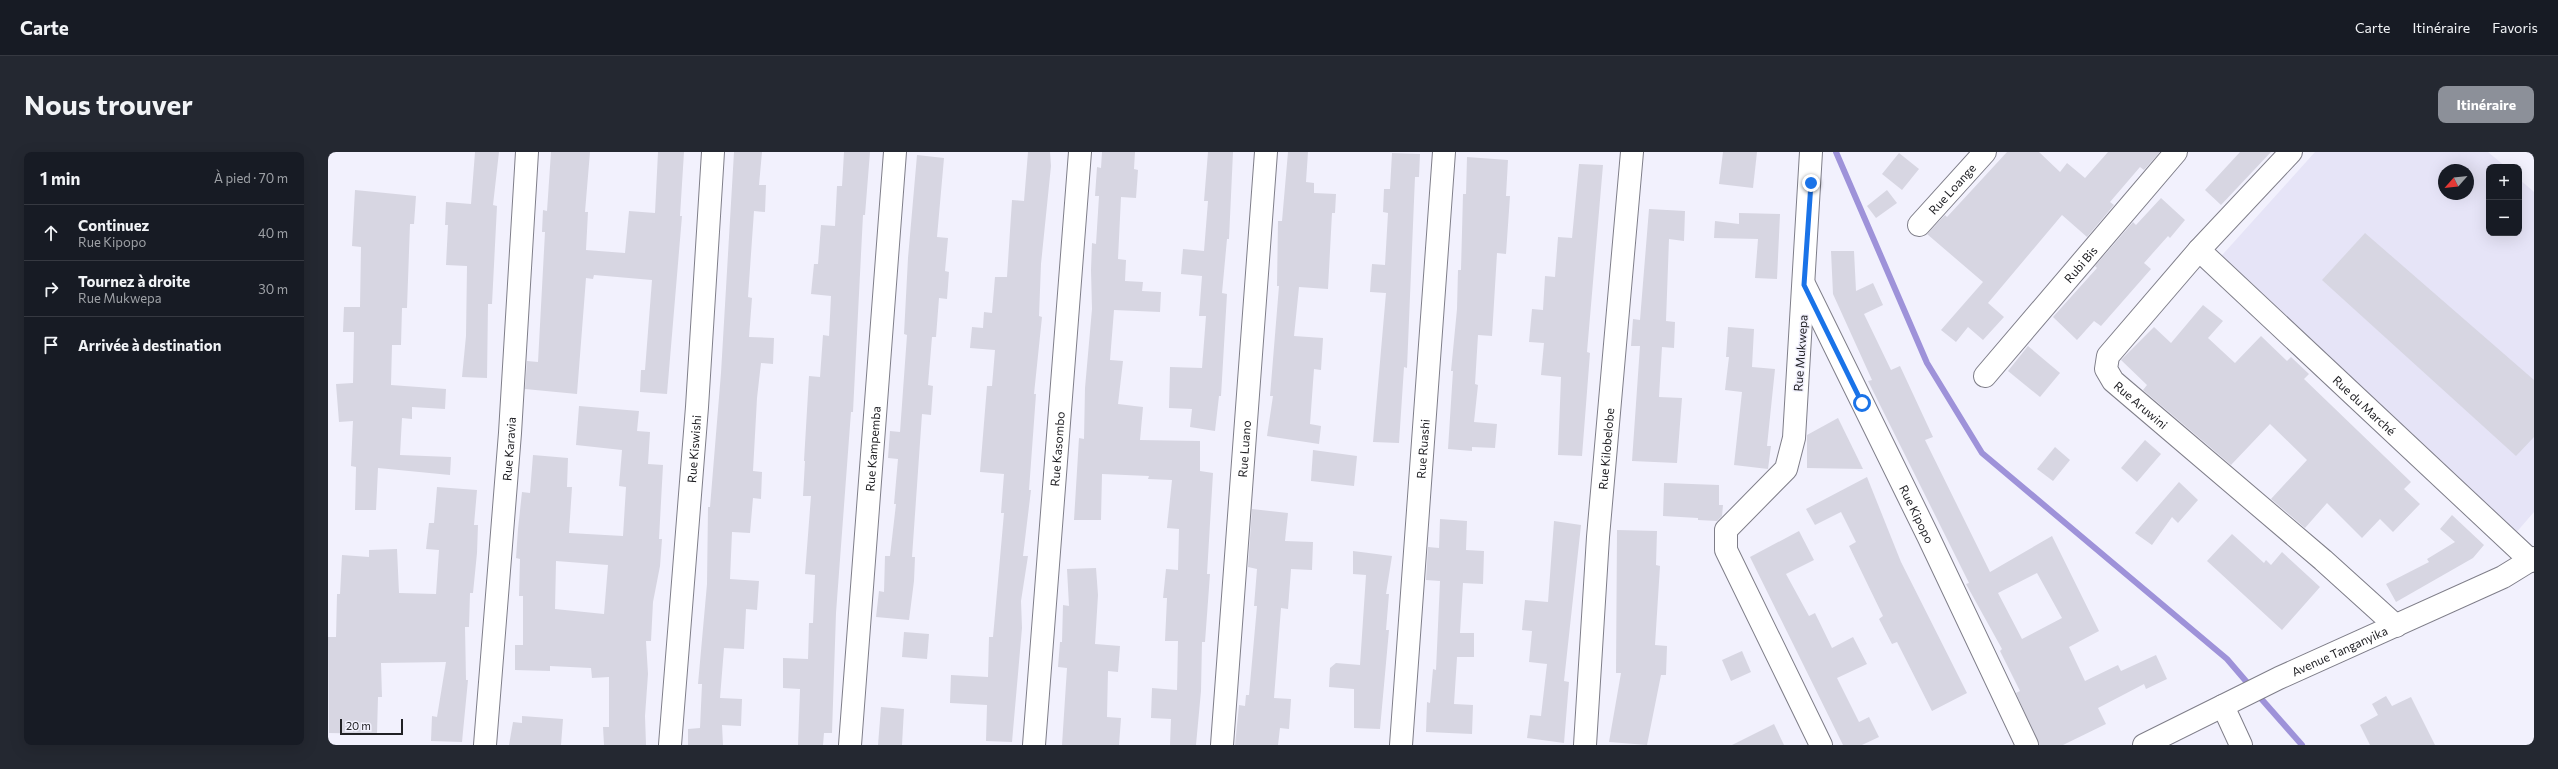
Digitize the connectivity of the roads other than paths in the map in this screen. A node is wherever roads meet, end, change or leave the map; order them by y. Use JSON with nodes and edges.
{"nodes":[{"id":1,"x":527,"y":152,"type":"edge"},
{"id":2,"x":713,"y":152,"type":"edge"},
{"id":3,"x":895,"y":152,"type":"edge"},
{"id":4,"x":1080,"y":152,"type":"edge"},
{"id":5,"x":1266,"y":152,"type":"edge"},
{"id":6,"x":1444,"y":152,"type":"edge"},
{"id":7,"x":1632,"y":152,"type":"edge"},
{"id":8,"x":1811,"y":152,"type":"edge"},
{"id":9,"x":1985,"y":152,"type":"edge"},
{"id":10,"x":2176,"y":152,"type":"edge"},
{"id":11,"x":2292,"y":152,"type":"edge"},
{"id":12,"x":1919,"y":225,"type":"dead end"},
{"id":13,"x":2198,"y":250,"type":"junction"},
{"id":14,"x":1804,"y":285,"type":"junction"},
{"id":15,"x":1985,"y":376,"type":"dead end"},
{"id":16,"x":2533,"y":559,"type":"edge"},
{"id":17,"x":2396,"y":626,"type":"junction"},
{"id":18,"x":2223,"y":706,"type":"junction"},
{"id":19,"x":485,"y":745,"type":"edge"},
{"id":20,"x":670,"y":745,"type":"edge"},
{"id":21,"x":850,"y":745,"type":"edge"},
{"id":22,"x":1034,"y":745,"type":"edge"},
{"id":23,"x":1222,"y":745,"type":"edge"},
{"id":24,"x":1401,"y":745,"type":"edge"},
{"id":25,"x":1585,"y":745,"type":"edge"},
{"id":26,"x":1821,"y":745,"type":"edge"},
{"id":27,"x":2027,"y":745,"type":"edge"},
{"id":28,"x":2144,"y":745,"type":"edge"},
{"id":29,"x":2241,"y":745,"type":"edge"}],
"edges":[{"from":1,"to":19,"type":"street","name":"Rue Karavia"},
{"from":2,"to":20,"type":"street","name":"Rue Kiswishi"},
{"from":3,"to":21,"type":"street","name":"Rue Kampemba"},
{"from":4,"to":22,"type":"street","name":"Rue Kasombo"},
{"from":5,"to":23,"type":"street","name":"Rue Luano"},
{"from":6,"to":24,"type":"street","name":"Rue Ruashi"},
{"from":7,"to":25,"type":"street","name":"Rue Kilobelobe"},
{"from":8,"to":14,"type":"street","name":"Rue Mukwepa"},
{"from":9,"to":12,"type":"street","name":"Rue Loange"},
{"from":10,"to":15,"type":"street","name":"Rubi Bis"},
{"from":11,"to":13,"type":"street","name":"Rue Aruwini"},
{"from":13,"to":16,"type":"street","name":"Rue du Marché"},
{"from":13,"to":17,"type":"street","name":"Rue Aruwini"},
{"from":14,"to":26,"type":"street","name":"Rue Mukwepa"},
{"from":14,"to":27,"type":"street","name":"Rue Kipopo"},
{"from":16,"to":17,"type":"street","name":"Avenue Tanganyika"},
{"from":17,"to":18,"type":"street","name":"Avenue Tanganyika"},
{"from":18,"to":28,"type":"street","name":"Avenue Tanganyika"},
{"from":18,"to":29,"type":"street"}]}
